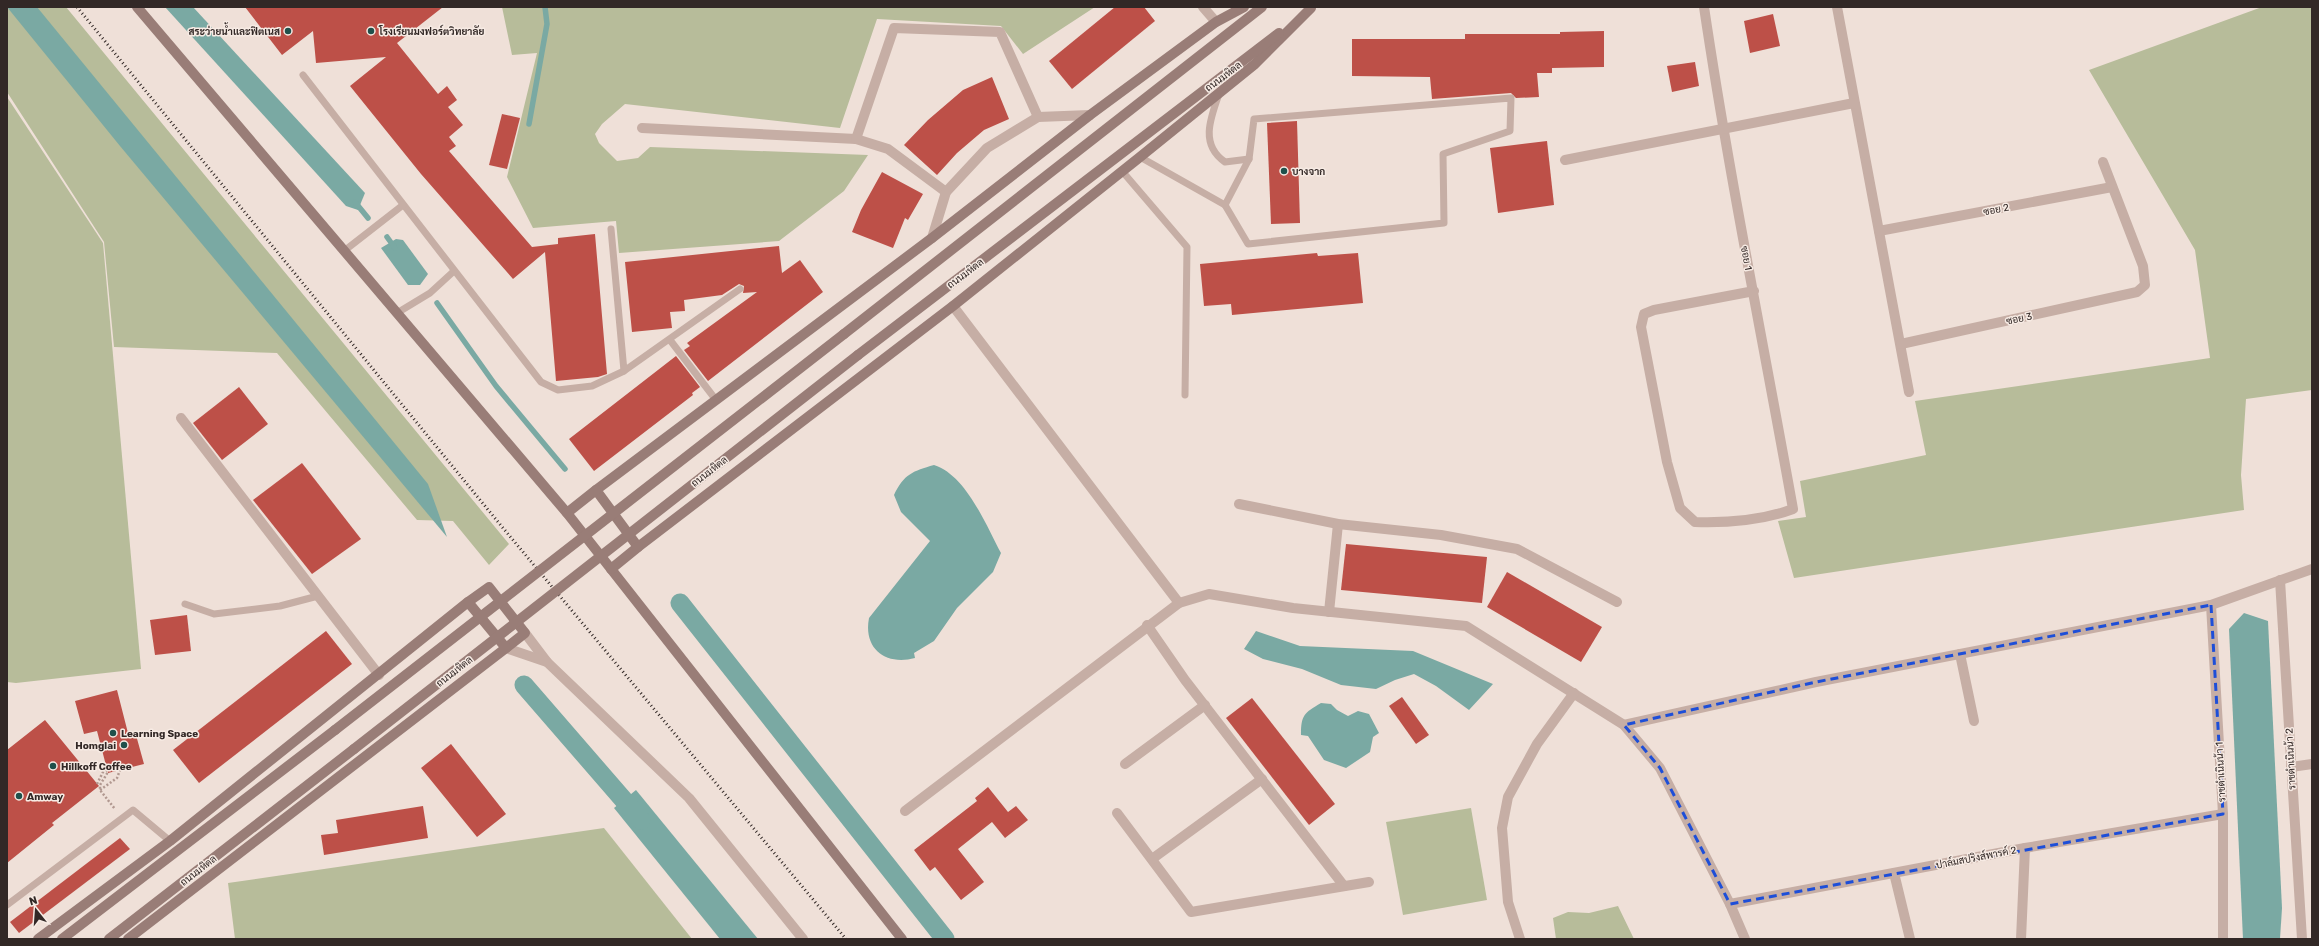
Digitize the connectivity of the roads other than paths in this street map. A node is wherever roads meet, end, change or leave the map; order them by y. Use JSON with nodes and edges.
{"nodes":[{"id":1,"x":137,"y":7,"type":"edge"},
{"id":2,"x":1203,"y":7,"type":"edge"},
{"id":3,"x":1244,"y":7,"type":"edge"},
{"id":4,"x":1262,"y":7,"type":"edge"},
{"id":5,"x":1704,"y":7,"type":"edge"},
{"id":6,"x":1837,"y":7,"type":"edge"},
{"id":7,"x":1312,"y":8,"type":"edge"},
{"id":8,"x":1216,"y":22,"type":"junction"},
{"id":9,"x":303,"y":75,"type":"dead end"},
{"id":10,"x":1219,"y":94,"type":"junction"},
{"id":11,"x":1854,"y":103,"type":"junction"},
{"id":12,"x":1090,"y":115,"type":"junction"},
{"id":13,"x":1038,"y":117,"type":"junction"},
{"id":14,"x":642,"y":128,"type":"dead end"},
{"id":15,"x":1722,"y":129,"type":"junction"},
{"id":16,"x":856,"y":139,"type":"junction"},
{"id":17,"x":1140,"y":157,"type":"junction"},
{"id":18,"x":1249,"y":159,"type":"junction"},
{"id":19,"x":1565,"y":160,"type":"dead end"},
{"id":20,"x":2103,"y":162,"type":"dead end"},
{"id":21,"x":1122,"y":172,"type":"junction"},
{"id":22,"x":2112,"y":187,"type":"junction"},
{"id":23,"x":946,"y":192,"type":"junction"},
{"id":24,"x":403,"y":205,"type":"junction"},
{"id":25,"x":1225,"y":205,"type":"junction"},
{"id":26,"x":611,"y":228,"type":"dead end"},
{"id":27,"x":1879,"y":232,"type":"junction"},
{"id":28,"x":932,"y":238,"type":"junction"},
{"id":29,"x":344,"y":251,"type":"junction"},
{"id":30,"x":454,"y":271,"type":"junction"},
{"id":31,"x":740,"y":289,"type":"dead end"},
{"id":32,"x":1754,"y":291,"type":"junction"},
{"id":33,"x":953,"y":306,"type":"junction"},
{"id":34,"x":398,"y":313,"type":"junction"},
{"id":35,"x":670,"y":340,"type":"junction"},
{"id":36,"x":1901,"y":344,"type":"junction"},
{"id":37,"x":624,"y":371,"type":"junction"},
{"id":38,"x":1909,"y":392,"type":"dead end"},
{"id":39,"x":1184,"y":395,"type":"dead end"},
{"id":40,"x":716,"y":400,"type":"junction"},
{"id":41,"x":181,"y":418,"type":"dead end"},
{"id":42,"x":596,"y":490,"type":"junction"},
{"id":43,"x":1239,"y":504,"type":"dead end"},
{"id":44,"x":567,"y":513,"type":"junction"},
{"id":45,"x":1338,"y":524,"type":"junction"},
{"id":46,"x":638,"y":547,"type":"junction"},
{"id":47,"x":2312,"y":568,"type":"edge"},
{"id":48,"x":611,"y":569,"type":"junction"},
{"id":49,"x":2280,"y":580,"type":"junction"},
{"id":50,"x":318,"y":596,"type":"junction"},
{"id":51,"x":468,"y":602,"type":"junction"},
{"id":52,"x":1617,"y":602,"type":"dead end"},
{"id":53,"x":1179,"y":603,"type":"junction"},
{"id":54,"x":185,"y":604,"type":"dead end"},
{"id":55,"x":2211,"y":605,"type":"junction"},
{"id":56,"x":1329,"y":612,"type":"junction"},
{"id":57,"x":1147,"y":625,"type":"junction"},
{"id":58,"x":525,"y":633,"type":"junction"},
{"id":59,"x":506,"y":648,"type":"junction"},
{"id":60,"x":1960,"y":654,"type":"junction"},
{"id":61,"x":547,"y":662,"type":"junction"},
{"id":62,"x":380,"y":675,"type":"junction"},
{"id":63,"x":1574,"y":693,"type":"junction"},
{"id":64,"x":1205,"y":706,"type":"junction"},
{"id":65,"x":1974,"y":721,"type":"dead end"},
{"id":66,"x":1624,"y":725,"type":"junction"},
{"id":67,"x":1125,"y":764,"type":"dead end"},
{"id":68,"x":2312,"y":764,"type":"edge"},
{"id":69,"x":2291,"y":767,"type":"junction"},
{"id":70,"x":1262,"y":779,"type":"junction"},
{"id":71,"x":905,"y":811,"type":"dead end"},
{"id":72,"x":1117,"y":813,"type":"dead end"},
{"id":73,"x":2222,"y":814,"type":"junction"},
{"id":74,"x":170,"y":841,"type":"junction"},
{"id":75,"x":2025,"y":848,"type":"junction"},
{"id":76,"x":1152,"y":859,"type":"junction"},
{"id":77,"x":1894,"y":873,"type":"junction"},
{"id":78,"x":1369,"y":882,"type":"dead end"},
{"id":79,"x":1344,"y":886,"type":"junction"},
{"id":80,"x":1730,"y":904,"type":"junction"},
{"id":81,"x":7,"y":905,"type":"edge"},
{"id":82,"x":38,"y":939,"type":"edge"},
{"id":83,"x":62,"y":939,"type":"edge"},
{"id":84,"x":109,"y":939,"type":"edge"},
{"id":85,"x":128,"y":939,"type":"edge"},
{"id":86,"x":804,"y":939,"type":"edge"},
{"id":87,"x":902,"y":939,"type":"edge"},
{"id":88,"x":1520,"y":939,"type":"edge"},
{"id":89,"x":1745,"y":939,"type":"edge"},
{"id":90,"x":1910,"y":939,"type":"edge"},
{"id":91,"x":2021,"y":939,"type":"edge"},
{"id":92,"x":2223,"y":939,"type":"edge"},
{"id":93,"x":2302,"y":939,"type":"edge"}],
"edges":[{"from":1,"to":29,"type":"main road"},
{"from":2,"to":8,"type":"street"},
{"from":3,"to":8,"type":"main road"},
{"from":4,"to":83,"type":"main road","bridge":true},
{"from":5,"to":15,"type":"street","name":"ซอย 1"},
{"from":6,"to":11,"type":"street"},
{"from":7,"to":10,"type":"main road"},
{"from":7,"to":84,"type":"main road","name":"ถนนมหิดล","bridge":true},
{"from":8,"to":12,"type":"main road"},
{"from":9,"to":24,"type":"lane"},
{"from":10,"to":17,"type":"main road"},
{"from":10,"to":18,"type":"lane"},
{"from":11,"to":15,"type":"street"},
{"from":11,"to":27,"type":"street"},
{"from":12,"to":13,"type":"street"},
{"from":12,"to":28,"type":"main road"},
{"from":13,"to":16,"type":"street"},
{"from":13,"to":23,"type":"street"},
{"from":14,"to":16,"type":"street"},
{"from":15,"to":19,"type":"street"},
{"from":15,"to":32,"type":"street","name":"ซอย 1"},
{"from":16,"to":23,"type":"street"},
{"from":17,"to":21,"type":"main road"},
{"from":17,"to":25,"type":"lane"},
{"from":18,"to":25,"type":"lane"},
{"from":18,"to":25,"type":"lane"},
{"from":20,"to":22,"type":"street"},
{"from":21,"to":33,"type":"main road"},
{"from":21,"to":39,"type":"lane"},
{"from":22,"to":27,"type":"street","name":"ซอย 2"},
{"from":22,"to":36,"type":"street","name":"ซอย 3"},
{"from":23,"to":28,"type":"street"},
{"from":24,"to":29,"type":"lane"},
{"from":24,"to":30,"type":"lane"},
{"from":26,"to":37,"type":"lane"},
{"from":27,"to":36,"type":"street"},
{"from":28,"to":40,"type":"main road"},
{"from":29,"to":34,"type":"main road"},
{"from":30,"to":34,"type":"lane"},
{"from":30,"to":37,"type":"lane"},
{"from":31,"to":35,"type":"lane"},
{"from":32,"to":32,"type":"street","name":"ซอย 1"},
{"from":33,"to":46,"type":"main road"},
{"from":33,"to":53,"type":"street"},
{"from":34,"to":44,"type":"main road"},
{"from":35,"to":37,"type":"lane"},
{"from":35,"to":40,"type":"lane"},
{"from":36,"to":38,"type":"street"},
{"from":40,"to":42,"type":"main road"},
{"from":41,"to":50,"type":"street"},
{"from":42,"to":44,"type":"main road"},
{"from":42,"to":46,"type":"main road"},
{"from":43,"to":45,"type":"street"},
{"from":44,"to":48,"type":"main road"},
{"from":45,"to":52,"type":"street"},
{"from":45,"to":56,"type":"street"},
{"from":46,"to":48,"type":"main road"},
{"from":47,"to":49,"type":"street"},
{"from":48,"to":87,"type":"main road"},
{"from":49,"to":55,"type":"street"},
{"from":49,"to":69,"type":"street","name":"ราชดำเนินน้า 2"},
{"from":50,"to":54,"type":"lane"},
{"from":50,"to":62,"type":"street"},
{"from":51,"to":58,"type":"main road"},
{"from":51,"to":59,"type":"main road"},
{"from":51,"to":62,"type":"main road"},
{"from":53,"to":56,"type":"street"},
{"from":53,"to":57,"type":"street"},
{"from":55,"to":60,"type":"street"},
{"from":55,"to":73,"type":"street","name":"ราชดำเนินน้า 1"},
{"from":56,"to":63,"type":"street"},
{"from":57,"to":64,"type":"street"},
{"from":57,"to":71,"type":"street"},
{"from":58,"to":59,"type":"main road"},
{"from":58,"to":61,"type":"street"},
{"from":59,"to":61,"type":"street"},
{"from":59,"to":85,"type":"main road"},
{"from":60,"to":65,"type":"street"},
{"from":60,"to":66,"type":"street"},
{"from":61,"to":86,"type":"street"},
{"from":62,"to":74,"type":"main road"},
{"from":63,"to":66,"type":"street"},
{"from":63,"to":88,"type":"street"},
{"from":64,"to":67,"type":"street"},
{"from":64,"to":70,"type":"street"},
{"from":66,"to":80,"type":"street"},
{"from":68,"to":69,"type":"street"},
{"from":69,"to":93,"type":"street","name":"ราชดำเนินน้า 2"},
{"from":70,"to":76,"type":"street"},
{"from":70,"to":79,"type":"street"},
{"from":72,"to":76,"type":"street"},
{"from":73,"to":75,"type":"street","name":"ปาล์มสปริงส์พารค์ 2"},
{"from":73,"to":92,"type":"street","name":"ราชดำเนินน้า 1"},
{"from":74,"to":81,"type":"lane"},
{"from":74,"to":82,"type":"main road"},
{"from":75,"to":77,"type":"street","name":"ปาล์มสปริงส์พารค์ 2"},
{"from":75,"to":91,"type":"street"},
{"from":76,"to":79,"type":"street"},
{"from":77,"to":80,"type":"street","name":"ปาล์มสปริงส์พารค์ 2"},
{"from":77,"to":90,"type":"street"},
{"from":78,"to":79,"type":"street"},
{"from":80,"to":89,"type":"street"}]}
